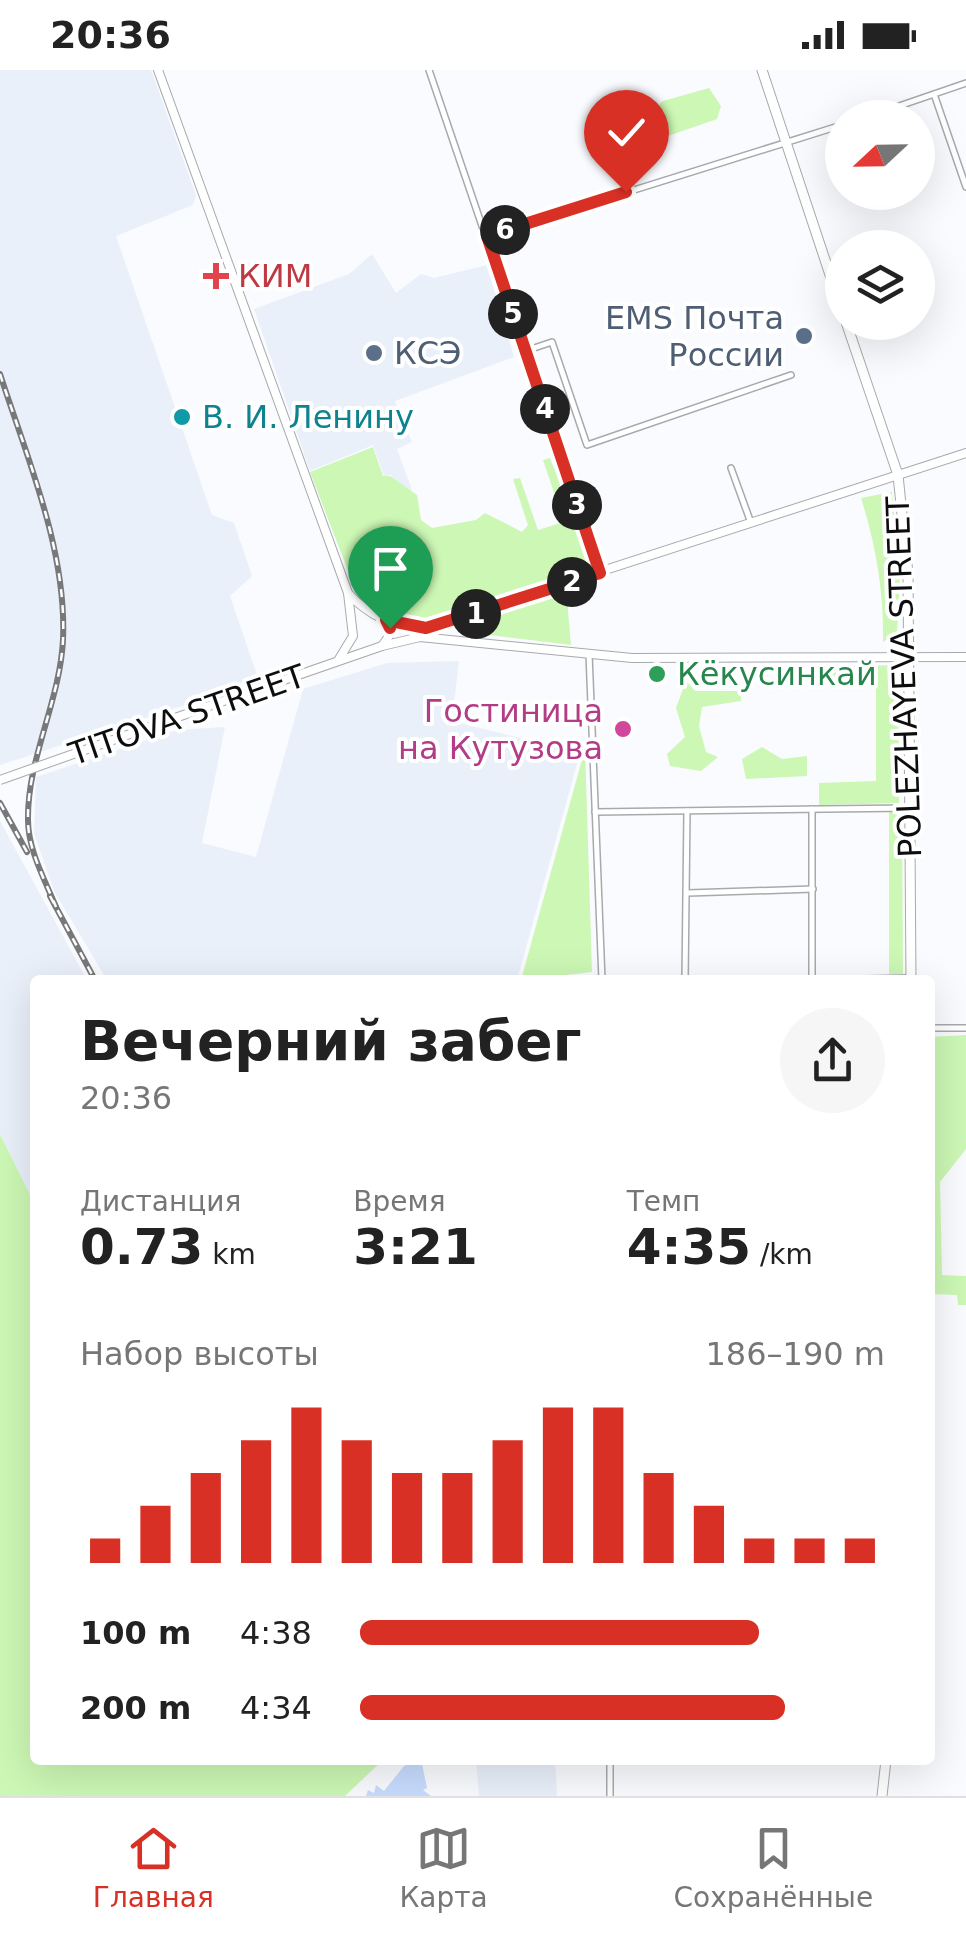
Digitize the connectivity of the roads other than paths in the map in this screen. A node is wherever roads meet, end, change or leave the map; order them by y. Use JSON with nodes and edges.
{"nodes":[{"id":1,"x":158,"y":70,"type":"edge"},
{"id":2,"x":429,"y":70,"type":"edge"},
{"id":3,"x":762,"y":70,"type":"edge"},
{"id":4,"x":966,"y":84,"type":"edge"},
{"id":5,"x":934,"y":94,"type":"junction"},
{"id":6,"x":916,"y":100,"type":"edge"},
{"id":7,"x":825,"y":130,"type":"edge"},
{"id":8,"x":786,"y":143,"type":"junction"},
{"id":9,"x":966,"y":187,"type":"edge"},
{"id":10,"x":487,"y":236,"type":"junction"},
{"id":11,"x":825,"y":260,"type":"edge"},
{"id":12,"x":852,"y":340,"type":"edge"},
{"id":13,"x":526,"y":352,"type":"junction"},
{"id":14,"x":791,"y":375,"type":"dead end"},
{"id":15,"x":966,"y":452,"type":"edge"},
{"id":16,"x":730,"y":468,"type":"dead end"},
{"id":17,"x":898,"y":475,"type":"junction"},
{"id":18,"x":750,"y":523,"type":"junction"},
{"id":19,"x":600,"y":573,"type":"junction"},
{"id":20,"x":348,"y":593,"type":"junction"},
{"id":21,"x":370,"y":612,"type":"junction"},
{"id":22,"x":464,"y":617,"type":"junction"},
{"id":23,"x":386,"y":620,"type":"junction"},
{"id":24,"x":353,"y":626,"type":"junction"},
{"id":25,"x":408,"y":628,"type":"junction"},
{"id":26,"x":353,"y":636,"type":"junction"},
{"id":27,"x":434,"y":638,"type":"junction"},
{"id":28,"x":461,"y":641,"type":"junction"},
{"id":29,"x":378,"y":647,"type":"junction"},
{"id":30,"x":589,"y":654,"type":"junction"},
{"id":31,"x":966,"y":657,"type":"edge"},
{"id":32,"x":908,"y":658,"type":"junction"},
{"id":33,"x":336,"y":662,"type":"junction"},
{"id":34,"x":0,"y":780,"type":"edge"},
{"id":35,"x":908,"y":808,"type":"junction"},
{"id":36,"x":812,"y":809,"type":"junction"},
{"id":37,"x":687,"y":811,"type":"junction"},
{"id":38,"x":595,"y":812,"type":"junction"},
{"id":39,"x":813,"y":889,"type":"junction"},
{"id":40,"x":688,"y":892,"type":"junction"},
{"id":41,"x":602,"y":975,"type":"edge"},
{"id":42,"x":685,"y":975,"type":"edge"},
{"id":43,"x":816,"y":975,"type":"edge"},
{"id":44,"x":911,"y":975,"type":"edge"},
{"id":45,"x":935,"y":1028,"type":"edge"},
{"id":46,"x":966,"y":1028,"type":"edge"},
{"id":47,"x":610,"y":1765,"type":"edge"},
{"id":48,"x":885,"y":1765,"type":"edge"},
{"id":49,"x":610,"y":1796,"type":"edge"},
{"id":50,"x":882,"y":1796,"type":"edge"}],
"edges":[{"from":1,"to":20,"type":"main road"},
{"from":2,"to":10,"type":"street"},
{"from":3,"to":8,"type":"main road"},
{"from":4,"to":5,"type":"street"},
{"from":5,"to":6,"type":"street"},
{"from":5,"to":9,"type":"street"},
{"from":7,"to":8,"type":"street"},
{"from":8,"to":10,"type":"street"},
{"from":8,"to":11,"type":"main road"},
{"from":10,"to":13,"type":"street"},
{"from":12,"to":17,"type":"main road","name":"POLEZHAYEVA STREET"},
{"from":13,"to":14,"type":"street"},
{"from":13,"to":19,"type":"street"},
{"from":15,"to":17,"type":"main road"},
{"from":16,"to":18,"type":"street"},
{"from":17,"to":18,"type":"main road"},
{"from":17,"to":32,"type":"main road","name":"POLEZHAYEVA STREET"},
{"from":18,"to":19,"type":"main road"},
{"from":19,"to":22,"type":"main road"},
{"from":20,"to":21,"type":"main road"},
{"from":20,"to":24,"type":"main road"},
{"from":21,"to":23,"type":"main road"},
{"from":21,"to":24,"type":"main road"},
{"from":22,"to":25,"type":"main road"},
{"from":22,"to":28,"type":"main road"},
{"from":23,"to":25,"type":"main road"},
{"from":23,"to":29,"type":"main road"},
{"from":24,"to":26,"type":"main road"},
{"from":25,"to":27,"type":"main road"},
{"from":26,"to":29,"type":"main road"},
{"from":26,"to":33,"type":"main road"},
{"from":27,"to":28,"type":"main road"},
{"from":27,"to":29,"type":"main road","name":"TITOVA STREET"},
{"from":28,"to":30,"type":"main road"},
{"from":29,"to":33,"type":"main road","name":"TITOVA STREET"},
{"from":30,"to":32,"type":"main road"},
{"from":30,"to":38,"type":"street"},
{"from":31,"to":32,"type":"main road"},
{"from":32,"to":35,"type":"main road","name":"POLEZHAYEVA STREET"},
{"from":33,"to":34,"type":"main road","name":"TITOVA STREET","bridge":true},
{"from":35,"to":36,"type":"street"},
{"from":35,"to":44,"type":"main road","name":"POLEZHAYEVA STREET"},
{"from":36,"to":37,"type":"street"},
{"from":36,"to":39,"type":"street"},
{"from":37,"to":38,"type":"street"},
{"from":37,"to":40,"type":"street"},
{"from":38,"to":41,"type":"street"},
{"from":39,"to":40,"type":"street"},
{"from":39,"to":43,"type":"street"},
{"from":40,"to":42,"type":"street"},
{"from":45,"to":46,"type":"street"},
{"from":47,"to":49,"type":"street"},
{"from":48,"to":50,"type":"main road"}]}
